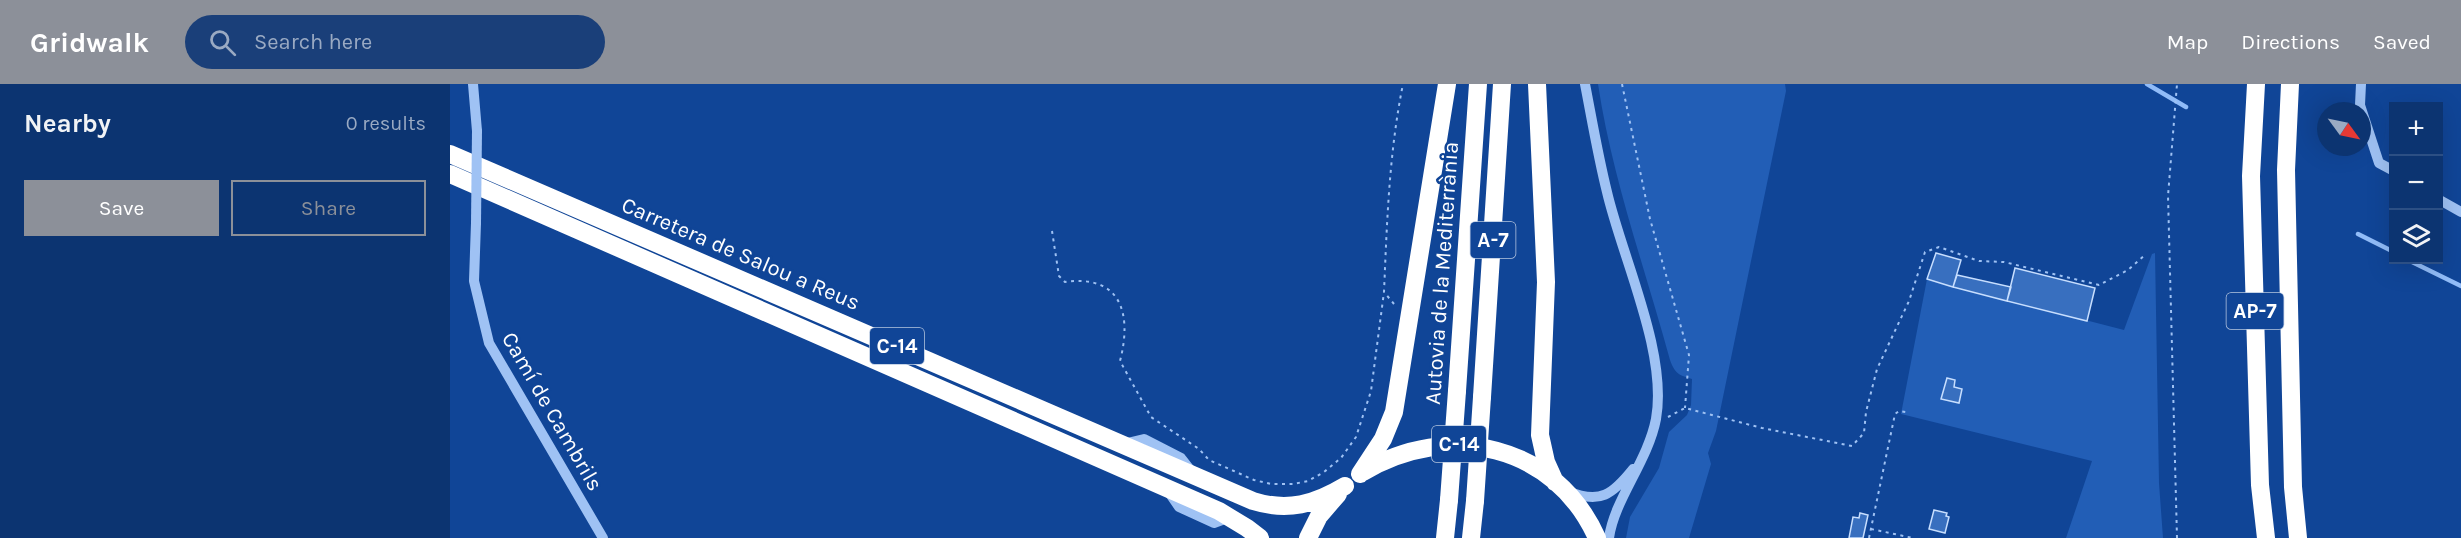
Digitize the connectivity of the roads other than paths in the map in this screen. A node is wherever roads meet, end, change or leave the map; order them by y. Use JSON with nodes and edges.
{"nodes":[{"id":1,"x":473,"y":84,"type":"edge"},
{"id":2,"x":1447,"y":84,"type":"edge"},
{"id":3,"x":1478,"y":84,"type":"edge"},
{"id":4,"x":1502,"y":84,"type":"edge"},
{"id":5,"x":1537,"y":84,"type":"edge"},
{"id":6,"x":1585,"y":84,"type":"edge"},
{"id":7,"x":2256,"y":84,"type":"edge"},
{"id":8,"x":2290,"y":84,"type":"edge"},
{"id":9,"x":2361,"y":84,"type":"edge"},
{"id":10,"x":450,"y":154,"type":"edge"},
{"id":11,"x":2389,"y":168,"type":"edge"},
{"id":12,"x":450,"y":174,"type":"edge"},
{"id":13,"x":2443,"y":201,"type":"edge"},
{"id":14,"x":2461,"y":212,"type":"edge"},
{"id":15,"x":1644,"y":455,"type":"junction"},
{"id":16,"x":1360,"y":474,"type":"junction"},
{"id":17,"x":1345,"y":486,"type":"junction"},
{"id":18,"x":1559,"y":486,"type":"junction"},
{"id":19,"x":603,"y":538,"type":"edge"},
{"id":20,"x":1260,"y":538,"type":"edge"},
{"id":21,"x":1308,"y":538,"type":"edge"},
{"id":22,"x":1445,"y":538,"type":"edge"},
{"id":23,"x":1471,"y":538,"type":"edge"},
{"id":24,"x":1597,"y":538,"type":"edge"},
{"id":25,"x":1609,"y":538,"type":"edge"},
{"id":26,"x":2266,"y":538,"type":"edge"},
{"id":27,"x":2298,"y":538,"type":"edge"}],
"edges":[{"from":1,"to":19,"type":"street","name":"Camí de Cambrils","bridge":true},
{"from":2,"to":16,"type":"highway"},
{"from":3,"to":22,"type":"highway","name":"Autovia de la Mediterrània","number":"A-7","bridge":true},
{"from":4,"to":23,"type":"highway","number":"A-7","bridge":true},
{"from":5,"to":18,"type":"highway"},
{"from":6,"to":15,"type":"street"},
{"from":7,"to":26,"type":"highway","number":"AP-7"},
{"from":8,"to":27,"type":"highway","number":"AP-7"},
{"from":9,"to":11,"type":"street"},
{"from":10,"to":17,"type":"highway","name":"Carretera de Salou a Reus","number":"C-14"},
{"from":12,"to":20,"type":"highway","number":"C-14"},
{"from":13,"to":14,"type":"street"},
{"from":15,"to":18,"type":"street"},
{"from":15,"to":25,"type":"street"},
{"from":16,"to":17,"type":"highway","number":"C-14"},
{"from":16,"to":18,"type":"highway","number":"C-14"},
{"from":17,"to":21,"type":"highway","number":"C-14"},
{"from":18,"to":24,"type":"highway","number":"C-14"}]}
